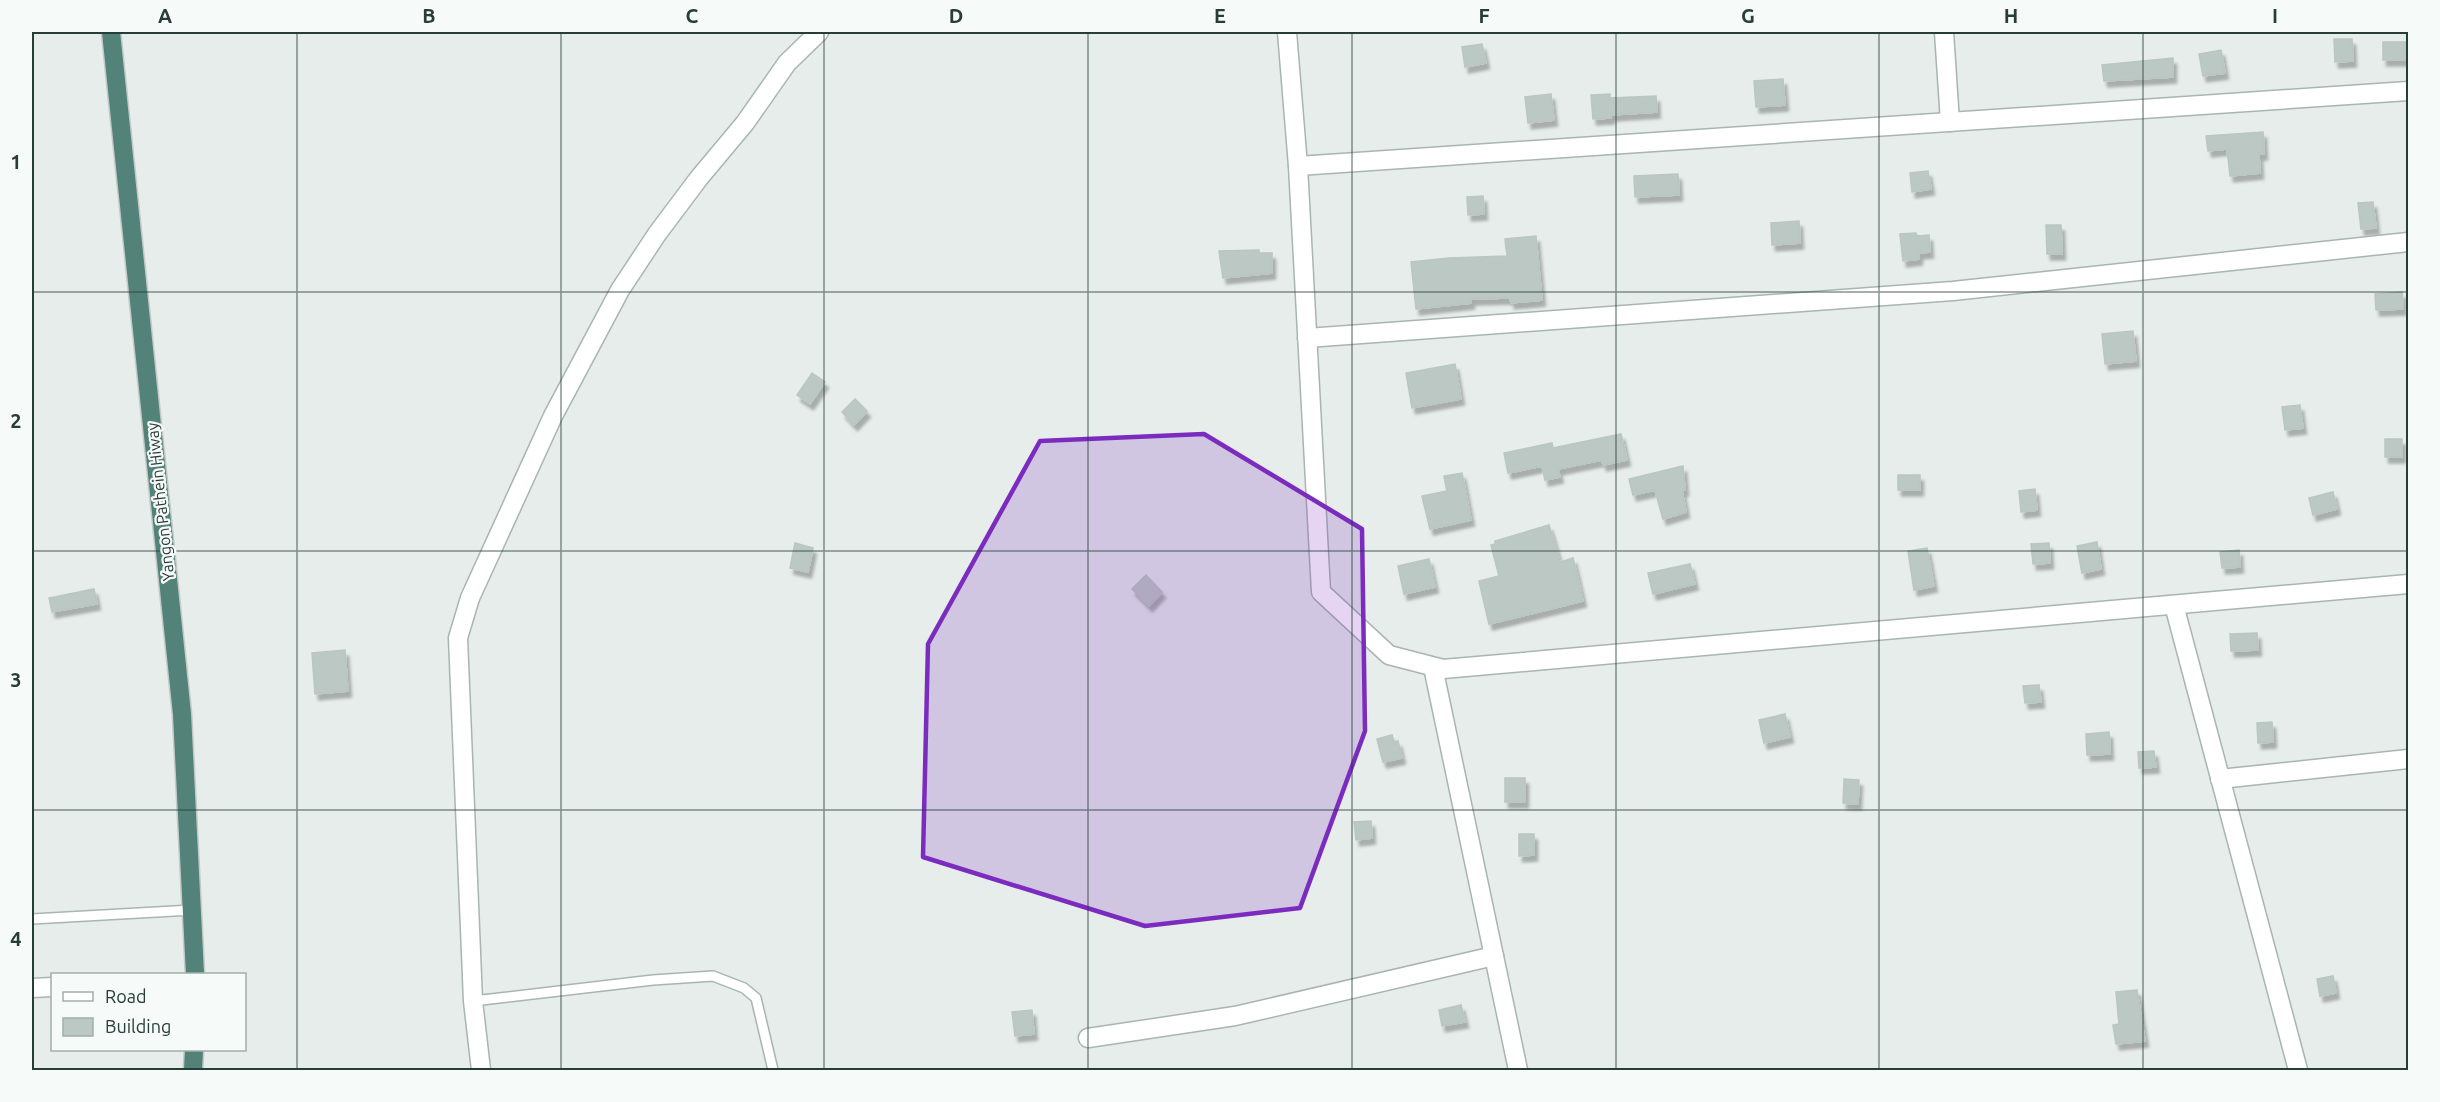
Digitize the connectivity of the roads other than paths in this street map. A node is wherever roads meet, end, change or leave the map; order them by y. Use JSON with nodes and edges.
{"nodes":[{"id":1,"x":111,"y":32,"type":"edge"},
{"id":2,"x":819,"y":32,"type":"edge"},
{"id":3,"x":1287,"y":32,"type":"edge"},
{"id":4,"x":1944,"y":32,"type":"edge"},
{"id":5,"x":2409,"y":91,"type":"edge"},
{"id":6,"x":1950,"y":122,"type":"junction"},
{"id":7,"x":1298,"y":166,"type":"junction"},
{"id":8,"x":2409,"y":242,"type":"edge"},
{"id":9,"x":1307,"y":338,"type":"junction"},
{"id":10,"x":2409,"y":584,"type":"edge"},
{"id":11,"x":2174,"y":605,"type":"junction"},
{"id":12,"x":1433,"y":667,"type":"junction"},
{"id":13,"x":2409,"y":759,"type":"edge"},
{"id":14,"x":2220,"y":779,"type":"junction"},
{"id":15,"x":192,"y":910,"type":"junction"},
{"id":16,"x":32,"y":919,"type":"edge"},
{"id":17,"x":1494,"y":956,"type":"junction"},
{"id":18,"x":191,"y":973,"type":"edge"},
{"id":19,"x":51,"y":987,"type":"edge"},
{"id":20,"x":32,"y":988,"type":"edge"},
{"id":21,"x":472,"y":1001,"type":"junction"},
{"id":22,"x":1088,"y":1038,"type":"dead end"},
{"id":23,"x":194,"y":1051,"type":"edge"},
{"id":24,"x":194,"y":1071,"type":"edge"},
{"id":25,"x":481,"y":1071,"type":"edge"},
{"id":26,"x":773,"y":1071,"type":"edge"},
{"id":27,"x":1518,"y":1071,"type":"edge"},
{"id":28,"x":2298,"y":1071,"type":"edge"}],
"edges":[{"from":1,"to":15,"type":"highway","name":"Yangon Pathein Hiway"},
{"from":2,"to":21,"type":"street"},
{"from":3,"to":7,"type":"street"},
{"from":4,"to":6,"type":"street"},
{"from":5,"to":6,"type":"street"},
{"from":6,"to":7,"type":"street"},
{"from":7,"to":9,"type":"street"},
{"from":8,"to":9,"type":"street"},
{"from":9,"to":12,"type":"street"},
{"from":10,"to":11,"type":"street"},
{"from":11,"to":12,"type":"street"},
{"from":11,"to":14,"type":"street"},
{"from":12,"to":17,"type":"street"},
{"from":13,"to":14,"type":"street"},
{"from":14,"to":28,"type":"street"},
{"from":15,"to":16,"type":"lane"},
{"from":15,"to":18,"type":"highway","name":"Yangon Pathein Hiway"},
{"from":17,"to":22,"type":"street"},
{"from":17,"to":27,"type":"street"},
{"from":19,"to":20,"type":"street"},
{"from":21,"to":25,"type":"street"},
{"from":21,"to":26,"type":"lane"},
{"from":23,"to":24,"type":"highway"}]}
